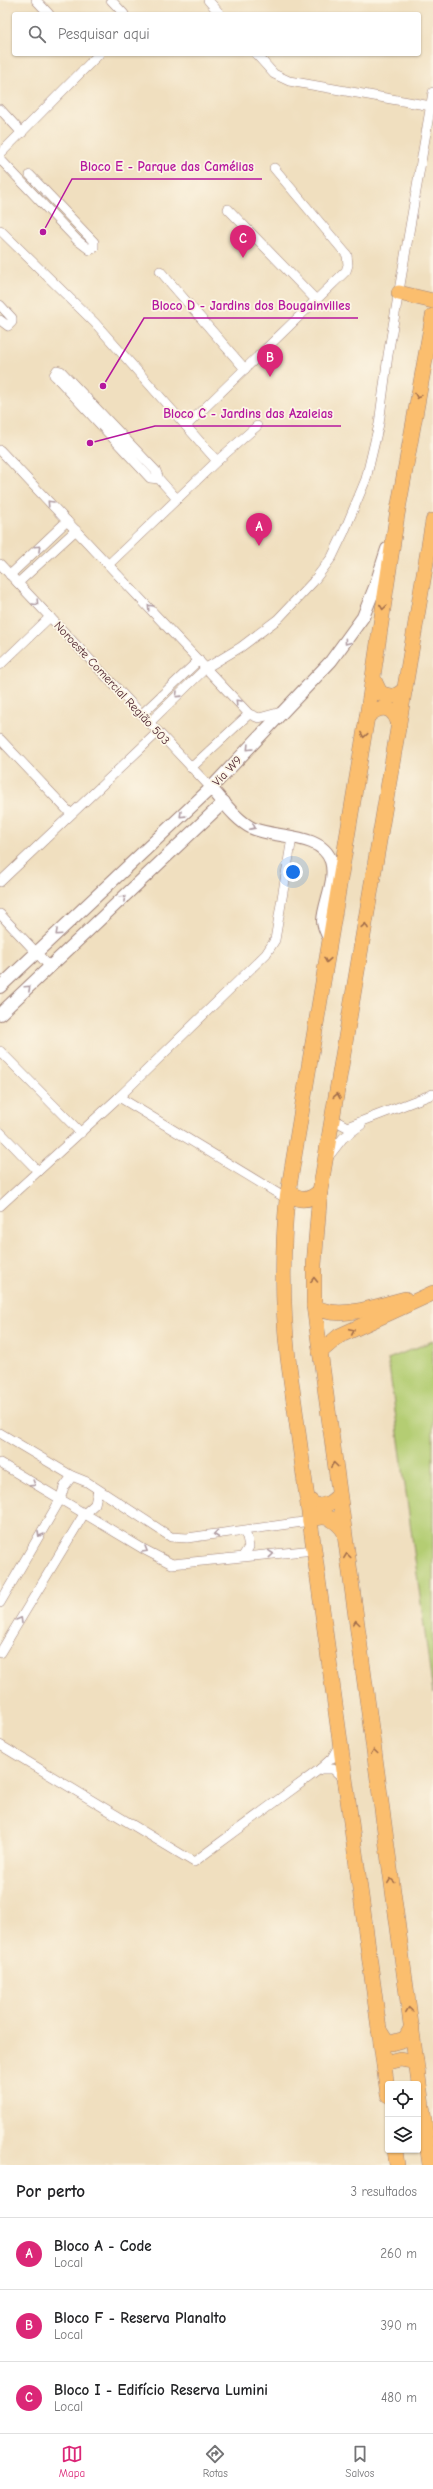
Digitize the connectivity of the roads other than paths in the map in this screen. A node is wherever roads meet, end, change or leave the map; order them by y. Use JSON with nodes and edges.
{"nodes":[{"id":1,"x":36,"y":0,"type":"edge"},
{"id":2,"x":112,"y":0,"type":"edge"},
{"id":3,"x":208,"y":0,"type":"edge"},
{"id":4,"x":46,"y":12,"type":"edge"},
{"id":5,"x":122,"y":12,"type":"edge"},
{"id":6,"x":218,"y":12,"type":"edge"},
{"id":7,"x":258,"y":56,"type":"edge"},
{"id":8,"x":89,"y":57,"type":"edge"},
{"id":9,"x":433,"y":92,"type":"edge"},
{"id":10,"x":431,"y":106,"type":"junction"},
{"id":11,"x":0,"y":109,"type":"edge"},
{"id":12,"x":22,"y":133,"type":"junction"},
{"id":13,"x":0,"y":154,"type":"edge"},
{"id":14,"x":0,"y":159,"type":"edge"},
{"id":15,"x":274,"y":168,"type":"dead end"},
{"id":16,"x":30,"y":175,"type":"dead end"},
{"id":17,"x":228,"y":209,"type":"dead end"},
{"id":18,"x":0,"y":230,"type":"edge"},
{"id":19,"x":160,"y":271,"type":"dead end"},
{"id":20,"x":399,"y":293,"type":"junction"},
{"id":21,"x":316,"y":300,"type":"junction"},
{"id":22,"x":433,"y":301,"type":"edge"},
{"id":23,"x":0,"y":305,"type":"edge"},
{"id":24,"x":433,"y":316,"type":"edge"},
{"id":25,"x":0,"y":320,"type":"edge"},
{"id":26,"x":244,"y":369,"type":"junction"},
{"id":27,"x":186,"y":426,"type":"junction"},
{"id":28,"x":257,"y":426,"type":"dead end"},
{"id":29,"x":0,"y":450,"type":"edge"},
{"id":30,"x":217,"y":461,"type":"junction"},
{"id":31,"x":159,"y":479,"type":"junction"},
{"id":32,"x":177,"y":499,"type":"junction"},
{"id":33,"x":397,"y":515,"type":"junction"},
{"id":34,"x":67,"y":521,"type":"junction"},
{"id":35,"x":433,"y":521,"type":"edge"},
{"id":36,"x":76,"y":530,"type":"junction"},
{"id":37,"x":0,"y":564,"type":"edge"},
{"id":38,"x":109,"y":564,"type":"junction"},
{"id":39,"x":10,"y":575,"type":"junction"},
{"id":40,"x":18,"y":583,"type":"junction"},
{"id":41,"x":50,"y":617,"type":"junction"},
{"id":42,"x":199,"y":660,"type":"junction"},
{"id":43,"x":0,"y":665,"type":"edge"},
{"id":44,"x":206,"y":668,"type":"junction"},
{"id":45,"x":373,"y":678,"type":"junction"},
{"id":46,"x":405,"y":689,"type":"junction"},
{"id":47,"x":284,"y":711,"type":"junction"},
{"id":48,"x":142,"y":714,"type":"junction"},
{"id":49,"x":249,"y":714,"type":"junction"},
{"id":50,"x":367,"y":717,"type":"junction"},
{"id":51,"x":149,"y":722,"type":"junction"},
{"id":52,"x":399,"y":725,"type":"junction"},
{"id":53,"x":158,"y":732,"type":"junction"},
{"id":54,"x":0,"y":739,"type":"edge"},
{"id":55,"x":191,"y":768,"type":"junction"},
{"id":56,"x":211,"y":788,"type":"junction"},
{"id":57,"x":224,"y":802,"type":"junction"},
{"id":58,"x":71,"y":814,"type":"junction"},
{"id":59,"x":292,"y":838,"type":"junction"},
{"id":60,"x":0,"y":882,"type":"edge"},
{"id":61,"x":0,"y":914,"type":"edge"},
{"id":62,"x":70,"y":921,"type":"junction"},
{"id":63,"x":81,"y":938,"type":"junction"},
{"id":64,"x":330,"y":941,"type":"junction"},
{"id":65,"x":37,"y":953,"type":"junction"},
{"id":66,"x":50,"y":967,"type":"junction"},
{"id":67,"x":0,"y":987,"type":"edge"},
{"id":68,"x":0,"y":1014,"type":"edge"},
{"id":69,"x":0,"y":1051,"type":"edge"},
{"id":70,"x":433,"y":1094,"type":"edge"},
{"id":71,"x":119,"y":1097,"type":"junction"},
{"id":72,"x":334,"y":1114,"type":"junction"},
{"id":73,"x":370,"y":1119,"type":"junction"},
{"id":74,"x":0,"y":1132,"type":"edge"},
{"id":75,"x":81,"y":1133,"type":"junction"},
{"id":76,"x":326,"y":1161,"type":"junction"},
{"id":77,"x":38,"y":1171,"type":"junction"},
{"id":78,"x":320,"y":1191,"type":"junction"},
{"id":79,"x":288,"y":1194,"type":"junction"},
{"id":80,"x":0,"y":1206,"type":"edge"},
{"id":81,"x":433,"y":1293,"type":"edge"},
{"id":82,"x":314,"y":1306,"type":"junction"},
{"id":83,"x":320,"y":1352,"type":"junction"},
{"id":84,"x":0,"y":1433,"type":"edge"},
{"id":85,"x":0,"y":1463,"type":"edge"},
{"id":86,"x":72,"y":1476,"type":"junction"},
{"id":87,"x":98,"y":1490,"type":"junction"},
{"id":88,"x":338,"y":1496,"type":"junction"},
{"id":89,"x":307,"y":1498,"type":"junction"},
{"id":90,"x":60,"y":1500,"type":"junction"},
{"id":91,"x":84,"y":1514,"type":"junction"},
{"id":92,"x":310,"y":1520,"type":"junction"},
{"id":93,"x":243,"y":1531,"type":"junction"},
{"id":94,"x":344,"y":1531,"type":"junction"},
{"id":95,"x":314,"y":1550,"type":"junction"},
{"id":96,"x":243,"y":1556,"type":"junction"},
{"id":97,"x":0,"y":1603,"type":"edge"},
{"id":98,"x":0,"y":1653,"type":"edge"},
{"id":99,"x":340,"y":1744,"type":"junction"},
{"id":100,"x":0,"y":1745,"type":"edge"},
{"id":101,"x":320,"y":1768,"type":"junction"},
{"id":102,"x":345,"y":1780,"type":"junction"},
{"id":103,"x":412,"y":2028,"type":"junction"},
{"id":104,"x":379,"y":2030,"type":"junction"},
{"id":105,"x":416,"y":2062,"type":"junction"},
{"id":106,"x":384,"y":2063,"type":"junction"},
{"id":107,"x":386,"y":2081,"type":"edge"},
{"id":108,"x":395,"y":2153,"type":"edge"},
{"id":109,"x":397,"y":2165,"type":"edge"},
{"id":110,"x":430,"y":2165,"type":"edge"}],
"edges":[{"from":1,"to":4,"type":"street"},
{"from":2,"to":5,"type":"street"},
{"from":3,"to":6,"type":"street"},
{"from":7,"to":10,"type":"street"},
{"from":8,"to":12,"type":"street"},
{"from":9,"to":10,"type":"street"},
{"from":10,"to":20,"type":"street"},
{"from":11,"to":12,"type":"street"},
{"from":12,"to":13,"type":"street"},
{"from":14,"to":16,"type":"street"},
{"from":15,"to":21,"type":"street"},
{"from":17,"to":21,"type":"street"},
{"from":18,"to":27,"type":"street"},
{"from":19,"to":26,"type":"street"},
{"from":20,"to":22,"type":"main road"},
{"from":20,"to":44,"type":"street"},
{"from":21,"to":26,"type":"street"},
{"from":23,"to":25,"type":"street"},
{"from":24,"to":33,"type":"main road","one_way":true},
{"from":26,"to":27,"type":"street"},
{"from":27,"to":30,"type":"street"},
{"from":28,"to":30,"type":"street"},
{"from":34,"to":29,"type":"street","one_way":true},
{"from":30,"to":32,"type":"street"},
{"from":31,"to":31,"type":"street"},
{"from":31,"to":32,"type":"street"},
{"from":32,"to":38,"type":"street"},
{"from":33,"to":45,"type":"main road","one_way":true},
{"from":33,"to":47,"type":"street","name":"Via W9","one_way":true},
{"from":34,"to":36,"type":"street"},
{"from":39,"to":34,"type":"street","one_way":true},
{"from":35,"to":46,"type":"main road"},
{"from":36,"to":38,"type":"street"},
{"from":36,"to":40,"type":"street"},
{"from":37,"to":39,"type":"street","name":"Noroeste Comercial Região 503"},
{"from":42,"to":38,"type":"street","one_way":true},
{"from":39,"to":40,"type":"street","name":"Noroeste Comercial Região 503"},
{"from":40,"to":41,"type":"street","name":"Noroeste Comercial Região 503","one_way":true},
{"from":41,"to":43,"type":"street"},
{"from":41,"to":48,"type":"street","name":"Noroeste Comercial Região 503"},
{"from":42,"to":44,"type":"street"},
{"from":42,"to":48,"type":"street"},
{"from":49,"to":44,"type":"street","one_way":true},
{"from":44,"to":51,"type":"street","one_way":true},
{"from":45,"to":46,"type":"main road"},
{"from":45,"to":50,"type":"main road"},
{"from":46,"to":52,"type":"main road"},
{"from":47,"to":49,"type":"street"},
{"from":47,"to":56,"type":"street","name":"Via W9","one_way":true},
{"from":48,"to":51,"type":"street","name":"Noroeste Comercial Região 503"},
{"from":49,"to":55,"type":"street"},
{"from":50,"to":52,"type":"main road"},
{"from":50,"to":64,"type":"main road","one_way":true},
{"from":51,"to":53,"type":"street","name":"Noroeste Comercial Região 503"},
{"from":72,"to":52,"type":"main road","one_way":true},
{"from":53,"to":55,"type":"street","name":"Noroeste Comercial Região 503"},
{"from":53,"to":58,"type":"street"},
{"from":54,"to":58,"type":"street"},
{"from":55,"to":56,"type":"street","name":"Noroeste Comercial Região 503"},
{"from":56,"to":57,"type":"street","name":"Noroeste Comercial Região 503"},
{"from":56,"to":62,"type":"street","name":"Via W9","one_way":true},
{"from":57,"to":59,"type":"street","name":"Noroeste Comercial Região 503","one_way":true},
{"from":63,"to":57,"type":"street","name":"Via W9","one_way":true},
{"from":58,"to":60,"type":"street"},
{"from":59,"to":64,"type":"street","name":"Noroeste Comercial Região 503"},
{"from":59,"to":71,"type":"street"},
{"from":61,"to":65,"type":"street"},
{"from":62,"to":63,"type":"street"},
{"from":62,"to":65,"type":"street","name":"Via W9","one_way":true},
{"from":63,"to":66,"type":"street","name":"Via W9"},
{"from":64,"to":79,"type":"main road","one_way":true},
{"from":65,"to":66,"type":"street"},
{"from":65,"to":67,"type":"street","name":"Via W9"},
{"from":68,"to":66,"type":"street","name":"Via W9","one_way":true},
{"from":69,"to":75,"type":"street"},
{"from":70,"to":73,"type":"street"},
{"from":71,"to":75,"type":"street"},
{"from":71,"to":79,"type":"street"},
{"from":72,"to":73,"type":"street"},
{"from":72,"to":76,"type":"main road"},
{"from":73,"to":76,"type":"street"},
{"from":74,"to":77,"type":"street"},
{"from":75,"to":77,"type":"street"},
{"from":76,"to":78,"type":"main road"},
{"from":77,"to":80,"type":"street"},
{"from":78,"to":79,"type":"main road"},
{"from":82,"to":78,"type":"main road","one_way":true},
{"from":79,"to":89,"type":"main road"},
{"from":81,"to":82,"type":"main road"},
{"from":83,"to":81,"type":"main road","one_way":true},
{"from":82,"to":83,"type":"main road"},
{"from":88,"to":83,"type":"main road","one_way":true},
{"from":84,"to":86,"type":"street"},
{"from":85,"to":90,"type":"street","one_way":true},
{"from":86,"to":87,"type":"street"},
{"from":86,"to":90,"type":"street"},
{"from":87,"to":91,"type":"street"},
{"from":93,"to":87,"type":"street","one_way":true},
{"from":88,"to":89,"type":"main road"},
{"from":88,"to":94,"type":"main road"},
{"from":89,"to":92,"type":"main road"},
{"from":90,"to":91,"type":"street"},
{"from":90,"to":97,"type":"street","one_way":true},
{"from":91,"to":96,"type":"street","one_way":true},
{"from":98,"to":91,"type":"street","one_way":true},
{"from":92,"to":93,"type":"street"},
{"from":92,"to":94,"type":"main road"},
{"from":92,"to":95,"type":"main road"},
{"from":93,"to":96,"type":"street"},
{"from":103,"to":94,"type":"main road","one_way":true},
{"from":96,"to":95,"type":"street","one_way":true},
{"from":95,"to":99,"type":"main road"},
{"from":99,"to":101,"type":"street"},
{"from":99,"to":102,"type":"main road"},
{"from":100,"to":101,"type":"street"},
{"from":101,"to":102,"type":"street"},
{"from":102,"to":104,"type":"main road"},
{"from":103,"to":104,"type":"main road"},
{"from":103,"to":105,"type":"main road"},
{"from":104,"to":106,"type":"main road"},
{"from":105,"to":106,"type":"main road"},
{"from":105,"to":110,"type":"main road"},
{"from":106,"to":107,"type":"main road"},
{"from":108,"to":109,"type":"main road"}]}
